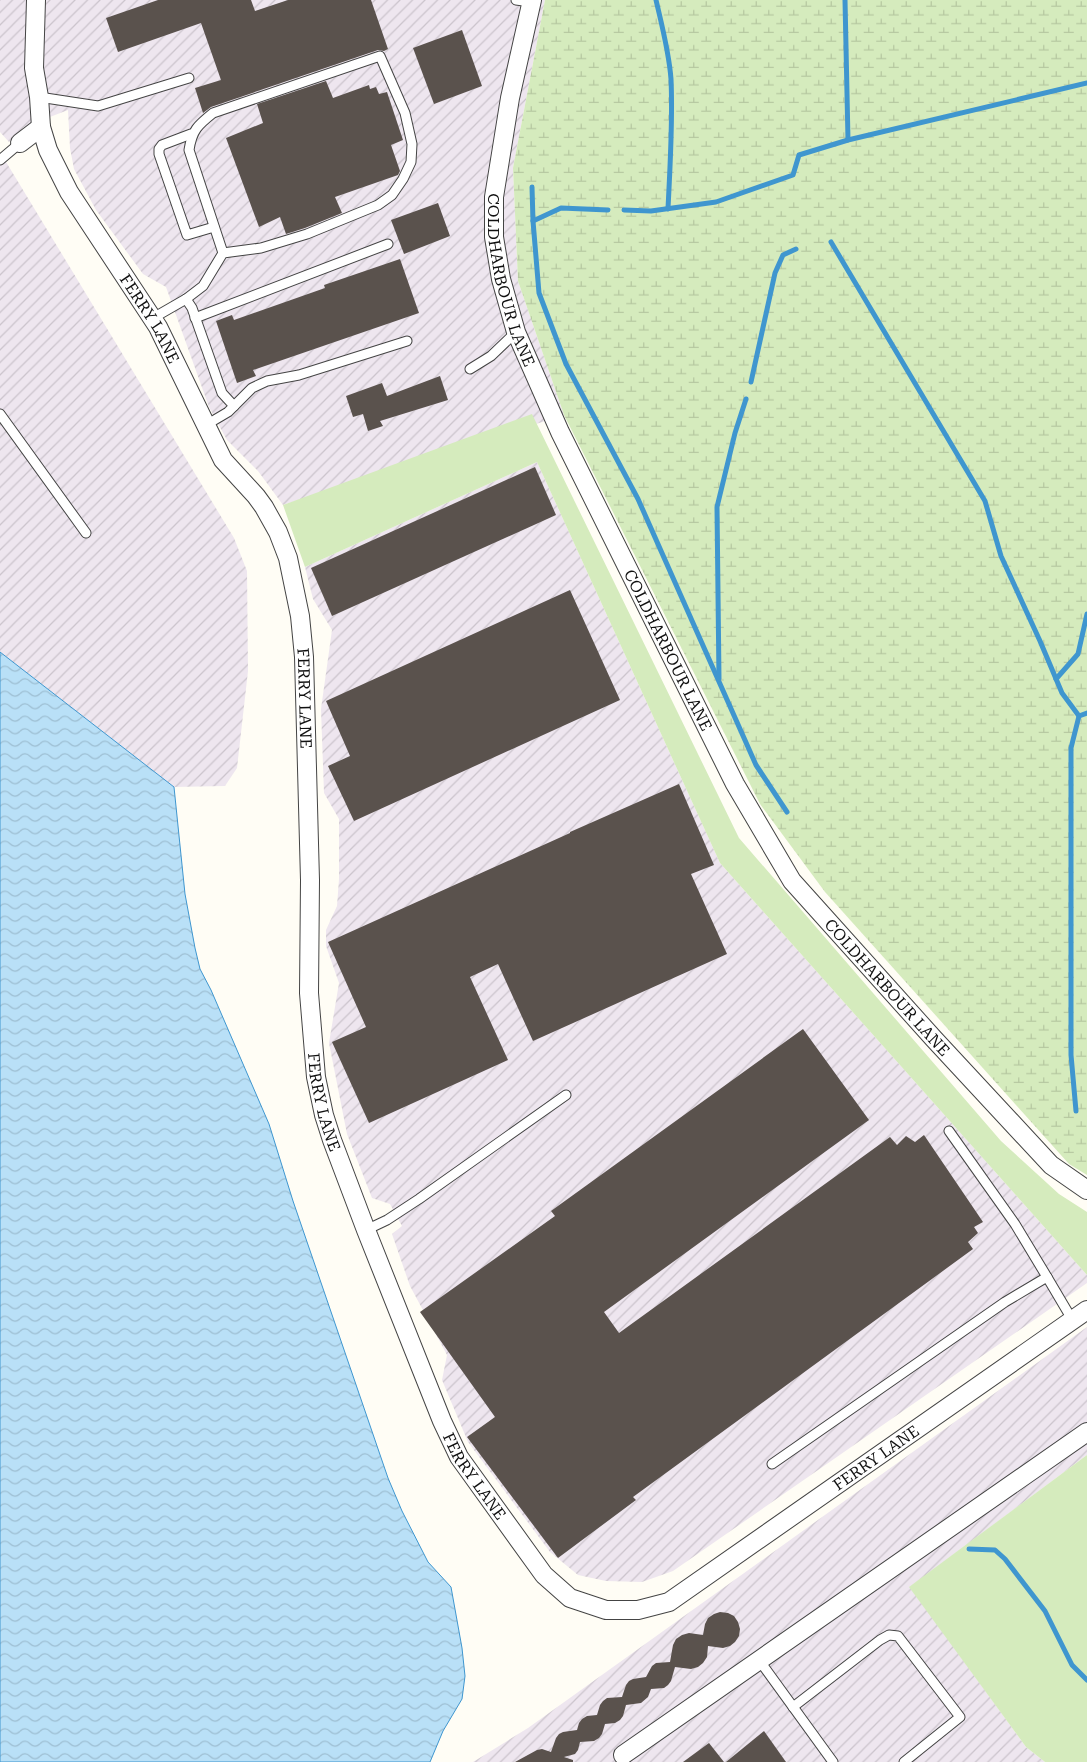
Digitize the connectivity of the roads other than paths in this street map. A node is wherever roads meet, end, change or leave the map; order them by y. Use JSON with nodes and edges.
{"nodes":[{"id":1,"x":36,"y":0,"type":"edge"},
{"id":2,"x":526,"y":1,"type":"edge"},
{"id":3,"x":189,"y":78,"type":"dead end"},
{"id":4,"x":39,"y":97,"type":"junction"},
{"id":5,"x":41,"y":127,"type":"junction"},
{"id":6,"x":191,"y":134,"type":"junction"},
{"id":7,"x":20,"y":143,"type":"joint"},
{"id":8,"x":0,"y":160,"type":"edge"},
{"id":9,"x":214,"y":227,"type":"junction"},
{"id":10,"x":388,"y":244,"type":"dead end"},
{"id":11,"x":223,"y":253,"type":"junction"},
{"id":12,"x":186,"y":299,"type":"junction"},
{"id":13,"x":153,"y":318,"type":"junction"},
{"id":14,"x":195,"y":318,"type":"junction"},
{"id":15,"x":516,"y":332,"type":"junction"},
{"id":16,"x":408,"y":341,"type":"dead end"},
{"id":17,"x":470,"y":369,"type":"dead end"},
{"id":18,"x":234,"y":406,"type":"junction"},
{"id":19,"x":0,"y":414,"type":"edge"},
{"id":20,"x":206,"y":425,"type":"junction"},
{"id":21,"x":86,"y":533,"type":"dead end"},
{"id":22,"x":566,"y":1095,"type":"dead end"},
{"id":23,"x":949,"y":1131,"type":"dead end"},
{"id":24,"x":1087,"y":1190,"type":"edge"},
{"id":25,"x":366,"y":1230,"type":"junction"},
{"id":26,"x":1047,"y":1277,"type":"junction"},
{"id":27,"x":1087,"y":1310,"type":"edge"},
{"id":28,"x":1073,"y":1321,"type":"junction"},
{"id":29,"x":1087,"y":1432,"type":"edge"},
{"id":30,"x":772,"y":1464,"type":"dead end"},
{"id":31,"x":759,"y":1660,"type":"junction"},
{"id":32,"x":793,"y":1707,"type":"junction"},
{"id":33,"x":623,"y":1755,"type":"dead end"},
{"id":34,"x":833,"y":1762,"type":"edge"},
{"id":35,"x":904,"y":1762,"type":"edge"}],
"edges":[{"from":1,"to":4,"type":"street","name":"FERRY LANE"},
{"from":2,"to":15,"type":"street","name":"COLDHARBOUR LANE"},
{"from":3,"to":4,"type":"lane"},
{"from":4,"to":5,"type":"street","name":"FERRY LANE"},
{"from":5,"to":7,"type":"street"},
{"from":5,"to":13,"type":"street","name":"FERRY LANE"},
{"from":6,"to":9,"type":"lane"},
{"from":6,"to":9,"type":"lane"},
{"from":6,"to":11,"type":"lane"},
{"from":7,"to":8,"type":"lane"},
{"from":9,"to":11,"type":"lane"},
{"from":10,"to":14,"type":"lane"},
{"from":11,"to":12,"type":"lane"},
{"from":12,"to":13,"type":"lane"},
{"from":12,"to":14,"type":"lane"},
{"from":13,"to":20,"type":"street","name":"FERRY LANE"},
{"from":14,"to":18,"type":"lane"},
{"from":15,"to":17,"type":"lane"},
{"from":15,"to":24,"type":"street","name":"COLDHARBOUR LANE"},
{"from":16,"to":18,"type":"lane"},
{"from":18,"to":20,"type":"lane"},
{"from":19,"to":21,"type":"lane"},
{"from":20,"to":25,"type":"street","name":"FERRY LANE"},
{"from":22,"to":25,"type":"lane"},
{"from":23,"to":26,"type":"lane"},
{"from":25,"to":28,"type":"street","name":"FERRY LANE"},
{"from":26,"to":28,"type":"lane"},
{"from":26,"to":30,"type":"lane"},
{"from":27,"to":28,"type":"street","name":"FERRY LANE"},
{"from":29,"to":31,"type":"street"},
{"from":31,"to":32,"type":"lane"},
{"from":31,"to":33,"type":"street"},
{"from":32,"to":34,"type":"lane"},
{"from":32,"to":35,"type":"lane"}]}
